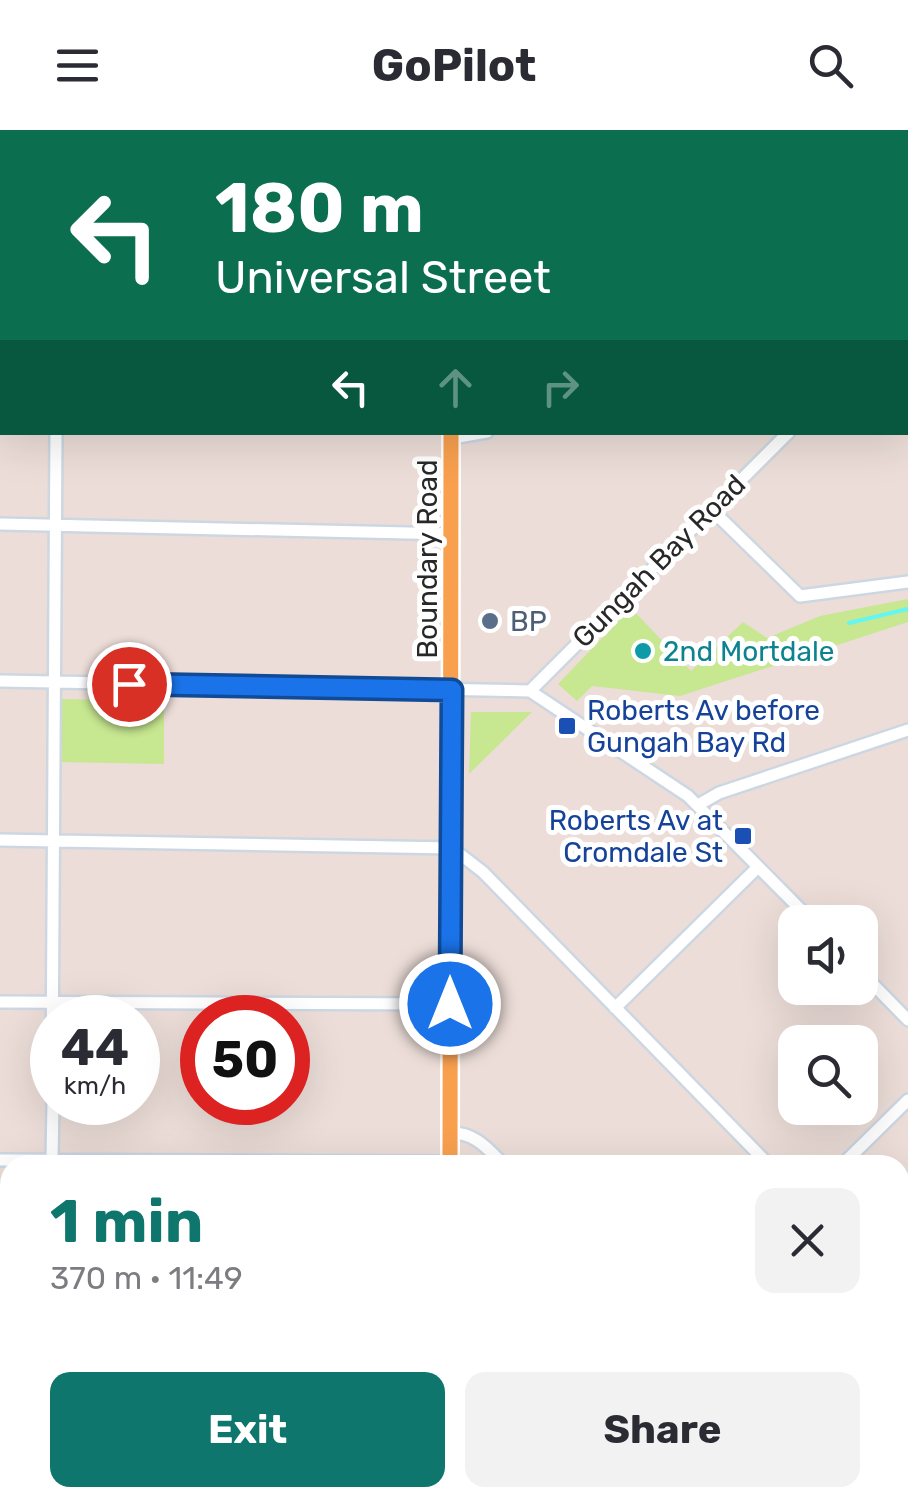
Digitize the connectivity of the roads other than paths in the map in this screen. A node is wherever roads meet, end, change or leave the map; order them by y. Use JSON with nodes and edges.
{"nodes":[{"id":1,"x":56,"y":435,"type":"edge"},
{"id":2,"x":452,"y":435,"type":"edge"},
{"id":3,"x":786,"y":435,"type":"edge"},
{"id":4,"x":712,"y":509,"type":"junction"},
{"id":5,"x":0,"y":524,"type":"edge"},
{"id":6,"x":56,"y":526,"type":"junction"},
{"id":7,"x":453,"y":534,"type":"junction"},
{"id":8,"x":908,"y":582,"type":"edge"},
{"id":9,"x":0,"y":682,"type":"edge"},
{"id":10,"x":54,"y":682,"type":"junction"},
{"id":11,"x":452,"y":690,"type":"junction"},
{"id":12,"x":530,"y":691,"type":"junction"},
{"id":13,"x":908,"y":730,"type":"edge"},
{"id":14,"x":698,"y":804,"type":"junction"},
{"id":15,"x":0,"y":840,"type":"edge"},
{"id":16,"x":53,"y":841,"type":"junction"},
{"id":17,"x":452,"y":848,"type":"junction"},
{"id":18,"x":758,"y":866,"type":"junction"},
{"id":19,"x":796,"y":905,"type":"edge"},
{"id":20,"x":878,"y":989,"type":"edge"},
{"id":21,"x":52,"y":995,"type":"edge"},
{"id":22,"x":0,"y":1002,"type":"edge"},
{"id":23,"x":30,"y":1002,"type":"edge"},
{"id":24,"x":160,"y":1003,"type":"edge"},
{"id":25,"x":450,"y":1004,"type":"junction"},
{"id":26,"x":615,"y":1008,"type":"junction"},
{"id":27,"x":906,"y":1016,"type":"edge"},
{"id":28,"x":908,"y":1100,"type":"edge"},
{"id":29,"x":52,"y":1125,"type":"edge"},
{"id":30,"x":450,"y":1133,"type":"junction"},
{"id":31,"x":52,"y":1155,"type":"edge"},
{"id":32,"x":450,"y":1155,"type":"edge"},
{"id":33,"x":494,"y":1155,"type":"edge"},
{"id":34,"x":759,"y":1155,"type":"edge"},
{"id":35,"x":852,"y":1155,"type":"edge"}],
"edges":[{"from":1,"to":6,"type":"street"},
{"from":2,"to":7,"type":"main road","name":"Boundary Road"},
{"from":3,"to":4,"type":"street","name":"Gungah Bay Road"},
{"from":4,"to":8,"type":"street"},
{"from":4,"to":12,"type":"street","name":"Gungah Bay Road"},
{"from":5,"to":6,"type":"street"},
{"from":6,"to":7,"type":"street"},
{"from":6,"to":10,"type":"street"},
{"from":7,"to":11,"type":"main road","name":"Boundary Road"},
{"from":9,"to":10,"type":"street"},
{"from":10,"to":11,"type":"street"},
{"from":10,"to":16,"type":"street"},
{"from":11,"to":12,"type":"street"},
{"from":11,"to":17,"type":"main road","name":"Boundary Road"},
{"from":12,"to":14,"type":"street"},
{"from":13,"to":14,"type":"street"},
{"from":14,"to":18,"type":"street"},
{"from":15,"to":16,"type":"street"},
{"from":16,"to":17,"type":"street"},
{"from":16,"to":21,"type":"street"},
{"from":17,"to":25,"type":"main road","name":"Boundary Road"},
{"from":17,"to":26,"type":"street"},
{"from":18,"to":19,"type":"street"},
{"from":18,"to":26,"type":"street"},
{"from":20,"to":27,"type":"street"},
{"from":22,"to":23,"type":"street"},
{"from":24,"to":25,"type":"street"},
{"from":25,"to":30,"type":"main road","name":"Boundary Road"},
{"from":26,"to":34,"type":"street"},
{"from":28,"to":35,"type":"street"},
{"from":29,"to":31,"type":"street"},
{"from":30,"to":32,"type":"main road","name":"Boundary Road"},
{"from":30,"to":33,"type":"street"}]}
